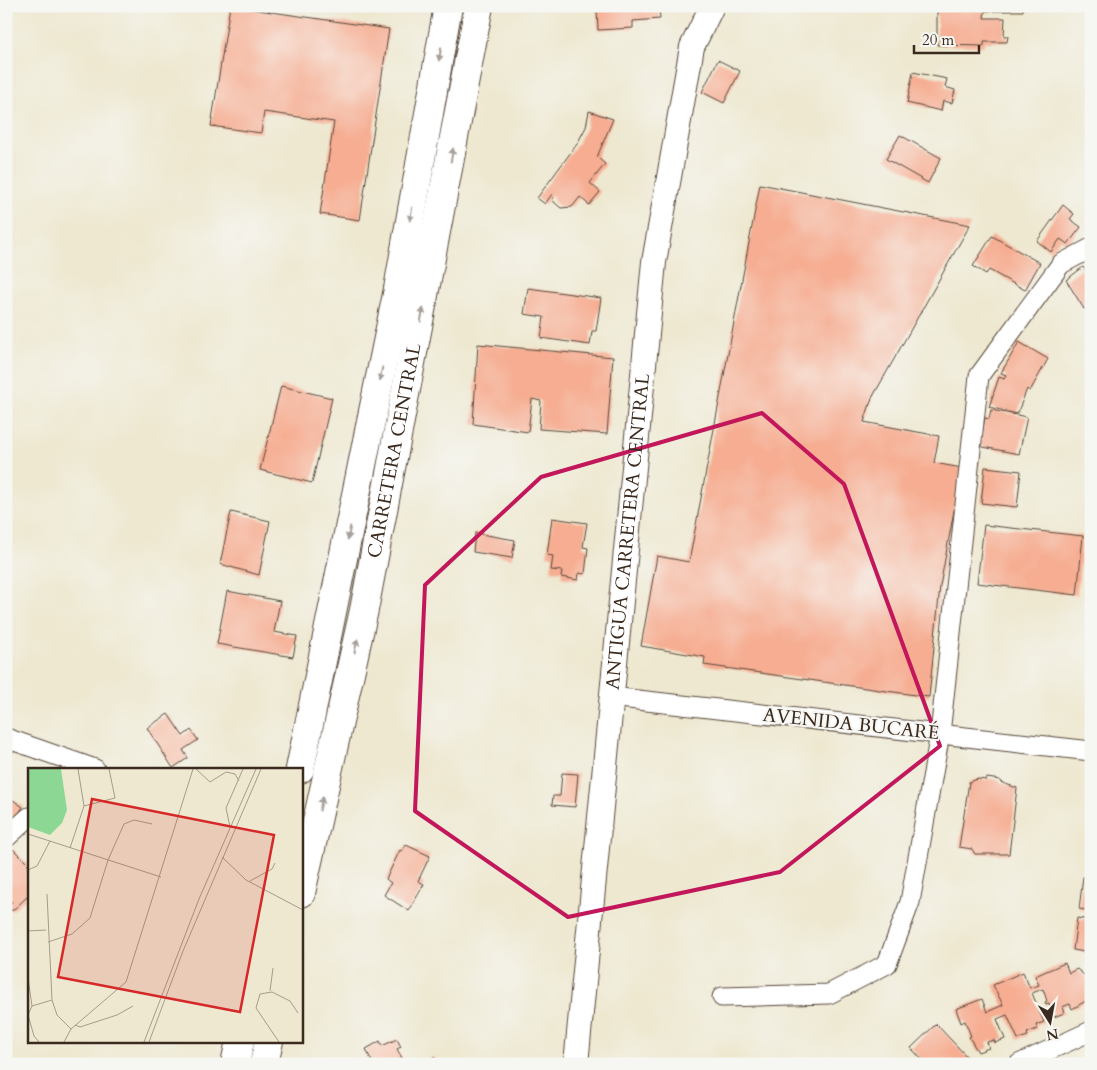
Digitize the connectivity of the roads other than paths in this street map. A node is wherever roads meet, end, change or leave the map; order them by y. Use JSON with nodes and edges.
{"nodes":[{"id":1,"x":448,"y":6,"type":"edge"},
{"id":2,"x":479,"y":6,"type":"edge"},
{"id":3,"x":712,"y":6,"type":"edge"},
{"id":4,"x":1091,"y":248,"type":"edge"},
{"id":5,"x":611,"y":697,"type":"junction"},
{"id":6,"x":940,"y":734,"type":"junction"},
{"id":7,"x":6,"y":738,"type":"edge"},
{"id":8,"x":1091,"y":751,"type":"edge"},
{"id":9,"x":92,"y":768,"type":"edge"},
{"id":10,"x":300,"y":768,"type":"edge"},
{"id":11,"x":28,"y":818,"type":"edge"},
{"id":12,"x":6,"y":838,"type":"edge"},
{"id":13,"x":302,"y":888,"type":"edge"},
{"id":14,"x":722,"y":997,"type":"dead end"},
{"id":15,"x":1091,"y":1031,"type":"edge"},
{"id":16,"x":240,"y":1042,"type":"edge"},
{"id":17,"x":269,"y":1042,"type":"edge"},
{"id":18,"x":235,"y":1064,"type":"edge"},
{"id":19,"x":264,"y":1064,"type":"edge"},
{"id":20,"x":576,"y":1064,"type":"edge"},
{"id":21,"x":1019,"y":1064,"type":"edge"}],
"edges":[{"from":1,"to":10,"type":"highway","name":"CARRETERA CENTRAL","one_way":true},
{"from":13,"to":2,"type":"highway","name":"CARRETERA CENTRAL","one_way":true},
{"from":3,"to":5,"type":"street","name":"ANTIGUA CARRETERA CENTRAL"},
{"from":4,"to":6,"type":"street"},
{"from":5,"to":6,"type":"street","name":"AVENIDA BUCARÉ"},
{"from":5,"to":20,"type":"street","name":"ANTIGUA CARRETERA CENTRAL"},
{"from":6,"to":8,"type":"street","name":"AVENIDA BUCARÉ"},
{"from":6,"to":14,"type":"street"},
{"from":7,"to":9,"type":"street"},
{"from":11,"to":12,"type":"street"},
{"from":15,"to":21,"type":"street"},
{"from":16,"to":18,"type":"highway"},
{"from":17,"to":19,"type":"highway"}]}
